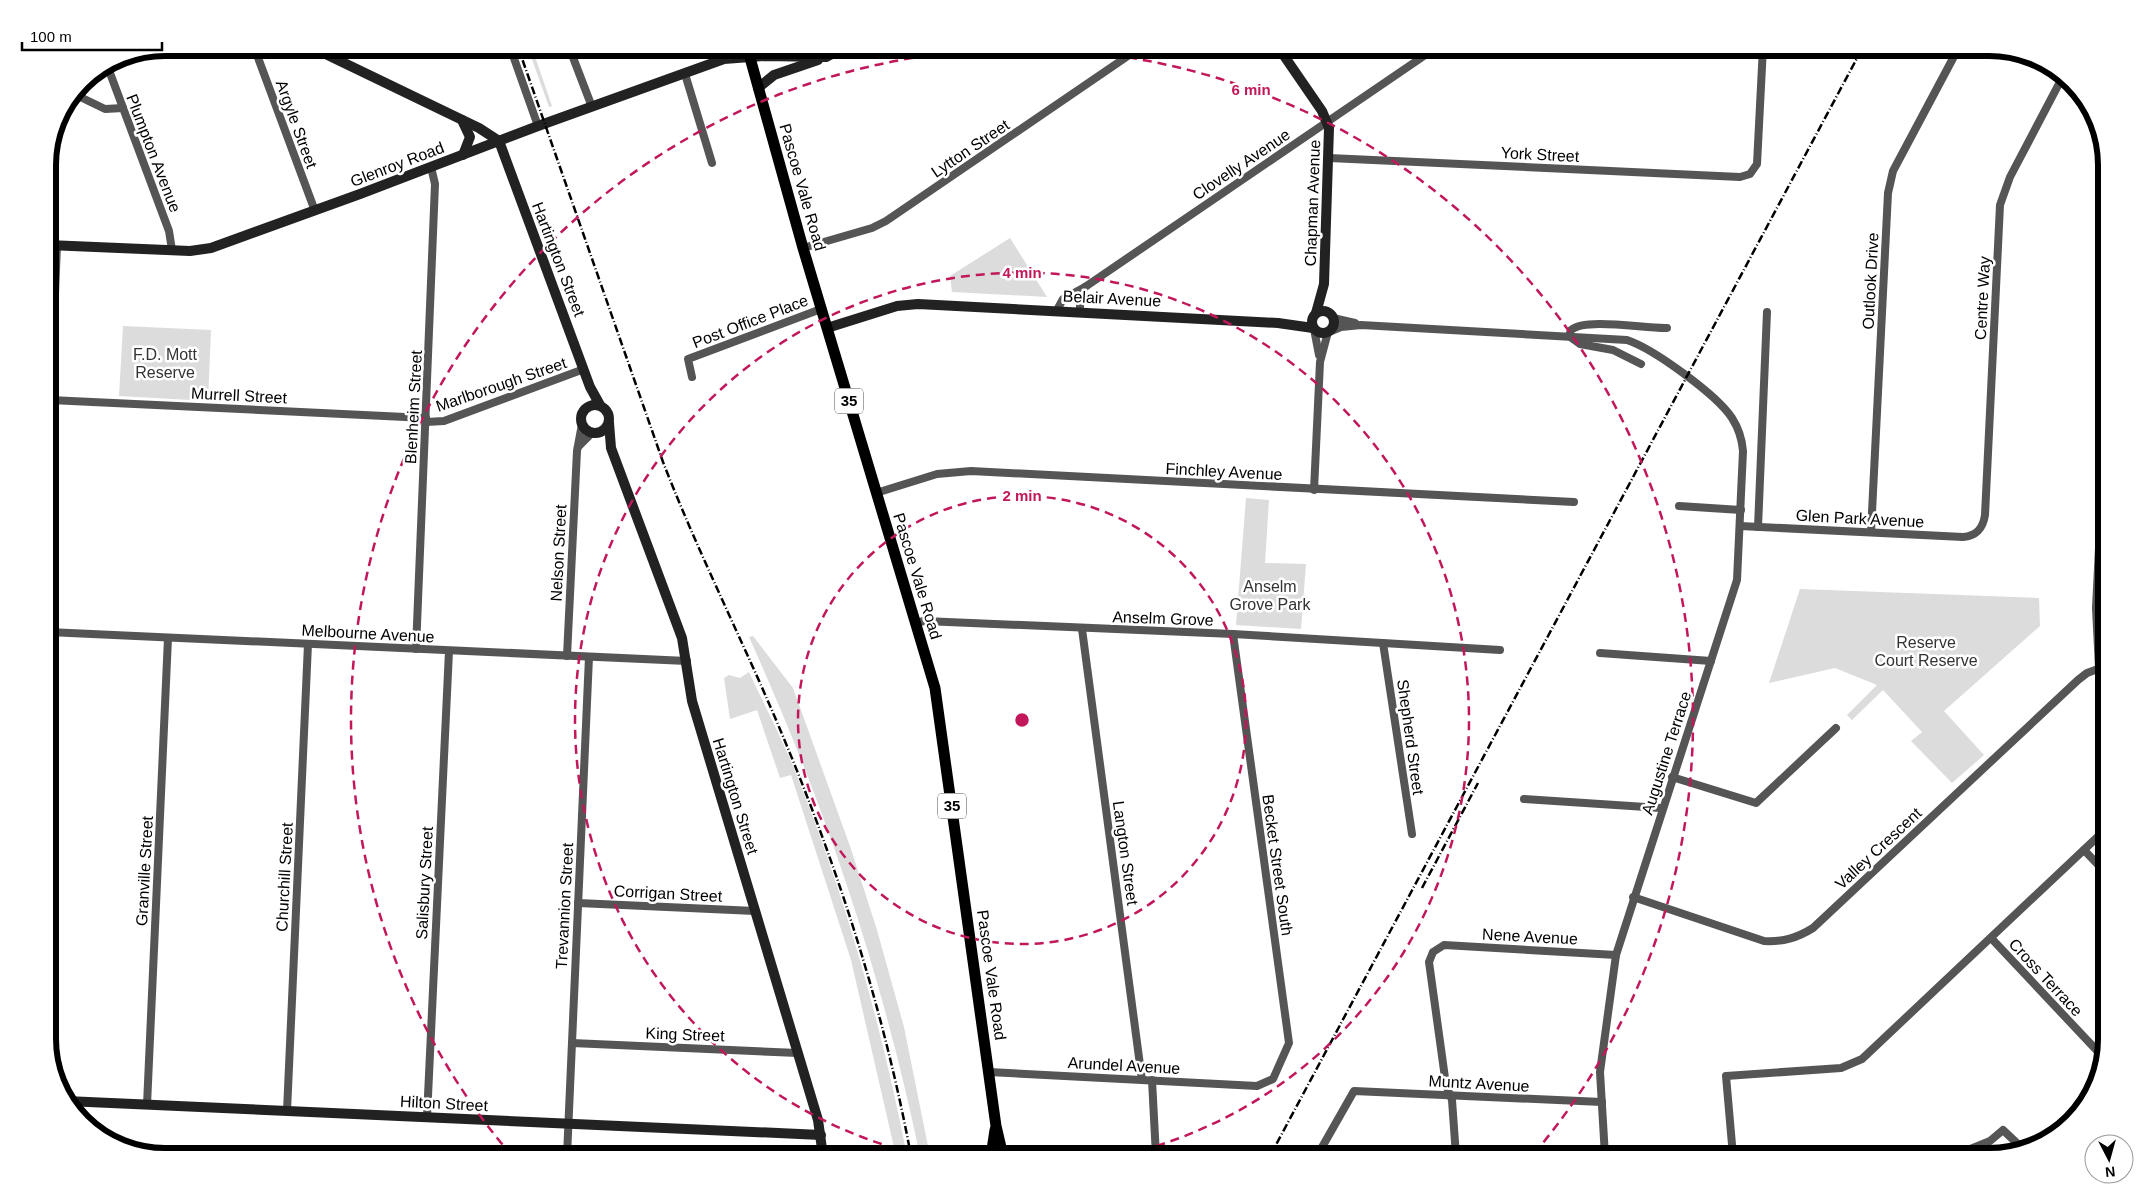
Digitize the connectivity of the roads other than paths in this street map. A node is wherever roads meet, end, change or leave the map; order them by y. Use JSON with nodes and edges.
{"nodes":[{"id":1,"x":257,"y":56,"type":"edge"},
{"id":2,"x":328,"y":56,"type":"edge"},
{"id":3,"x":513,"y":56,"type":"edge"},
{"id":4,"x":572,"y":56,"type":"edge"},
{"id":5,"x":734,"y":56,"type":"edge"},
{"id":6,"x":749,"y":56,"type":"edge"},
{"id":7,"x":810,"y":56,"type":"edge"},
{"id":8,"x":1129,"y":56,"type":"edge"},
{"id":9,"x":1283,"y":56,"type":"edge"},
{"id":10,"x":1425,"y":56,"type":"edge"},
{"id":11,"x":1763,"y":56,"type":"edge"},
{"id":12,"x":1955,"y":56,"type":"edge"},
{"id":13,"x":826,"y":57,"type":"joint"},
{"id":14,"x":110,"y":72,"type":"edge"},
{"id":15,"x":685,"y":74,"type":"junction"},
{"id":16,"x":2060,"y":83,"type":"edge"},
{"id":17,"x":758,"y":88,"type":"junction"},
{"id":18,"x":81,"y":97,"type":"edge"},
{"id":19,"x":592,"y":106,"type":"junction"},
{"id":20,"x":123,"y":108,"type":"junction"},
{"id":21,"x":462,"y":120,"type":"junction"},
{"id":22,"x":1328,"y":122,"type":"junction"},
{"id":23,"x":539,"y":126,"type":"junction"},
{"id":24,"x":499,"y":141,"type":"junction"},
{"id":25,"x":463,"y":155,"type":"junction"},
{"id":26,"x":1329,"y":158,"type":"junction"},
{"id":27,"x":712,"y":163,"type":"dead end"},
{"id":28,"x":431,"y":167,"type":"junction"},
{"id":29,"x":315,"y":211,"type":"junction"},
{"id":30,"x":56,"y":245,"type":"edge"},
{"id":31,"x":803,"y":248,"type":"junction"},
{"id":32,"x":172,"y":250,"type":"junction"},
{"id":33,"x":1324,"y":284,"type":"junction"},
{"id":34,"x":1085,"y":287,"type":"junction"},
{"id":35,"x":821,"y":309,"type":"junction"},
{"id":36,"x":1057,"y":310,"type":"junction"},
{"id":37,"x":1080,"y":312,"type":"junction"},
{"id":38,"x":1767,"y":312,"type":"dead end"},
{"id":39,"x":1315,"y":314,"type":"junction"},
{"id":40,"x":1331,"y":316,"type":"junction"},
{"id":41,"x":1278,"y":322,"type":"junction"},
{"id":42,"x":1361,"y":325,"type":"junction"},
{"id":43,"x":827,"y":328,"type":"junction"},
{"id":44,"x":1667,"y":328,"type":"dead end"},
{"id":45,"x":1313,"y":329,"type":"junction"},
{"id":46,"x":1328,"y":332,"type":"junction"},
{"id":47,"x":1569,"y":336,"type":"junction"},
{"id":48,"x":1320,"y":362,"type":"junction"},
{"id":49,"x":1641,"y":364,"type":"dead end"},
{"id":50,"x":584,"y":370,"type":"junction"},
{"id":51,"x":692,"y":377,"type":"dead end"},
{"id":52,"x":590,"y":387,"type":"junction"},
{"id":53,"x":56,"y":400,"type":"edge"},
{"id":54,"x":600,"y":405,"type":"junction"},
{"id":55,"x":587,"y":407,"type":"junction"},
{"id":56,"x":426,"y":420,"type":"junction"},
{"id":57,"x":609,"y":423,"type":"junction"},
{"id":58,"x":582,"y":424,"type":"junction"},
{"id":59,"x":594,"y":433,"type":"junction"},
{"id":60,"x":611,"y":448,"type":"junction"},
{"id":61,"x":576,"y":452,"type":"junction"},
{"id":62,"x":1314,"y":490,"type":"junction"},
{"id":63,"x":876,"y":492,"type":"junction"},
{"id":64,"x":1574,"y":502,"type":"dead end"},
{"id":65,"x":1679,"y":506,"type":"dead end"},
{"id":66,"x":1741,"y":510,"type":"junction"},
{"id":67,"x":1740,"y":526,"type":"junction"},
{"id":68,"x":1758,"y":527,"type":"junction"},
{"id":69,"x":1871,"y":532,"type":"junction"},
{"id":70,"x":1978,"y":532,"type":"joint"},
{"id":71,"x":2098,"y":568,"type":"edge"},
{"id":72,"x":915,"y":623,"type":"junction"},
{"id":73,"x":2098,"y":625,"type":"edge"},
{"id":74,"x":1082,"y":629,"type":"junction"},
{"id":75,"x":56,"y":632,"type":"edge"},
{"id":76,"x":1233,"y":634,"type":"junction"},
{"id":77,"x":168,"y":638,"type":"junction"},
{"id":78,"x":1383,"y":643,"type":"junction"},
{"id":79,"x":308,"y":644,"type":"junction"},
{"id":80,"x":416,"y":649,"type":"junction"},
{"id":81,"x":1500,"y":650,"type":"dead end"},
{"id":82,"x":449,"y":651,"type":"junction"},
{"id":83,"x":1600,"y":653,"type":"dead end"},
{"id":84,"x":567,"y":656,"type":"junction"},
{"id":85,"x":589,"y":657,"type":"junction"},
{"id":86,"x":687,"y":661,"type":"junction"},
{"id":87,"x":1711,"y":661,"type":"junction"},
{"id":88,"x":2098,"y":670,"type":"edge"},
{"id":89,"x":1836,"y":728,"type":"dead end"},
{"id":90,"x":1672,"y":776,"type":"junction"},
{"id":91,"x":1524,"y":800,"type":"dead end"},
{"id":92,"x":1662,"y":808,"type":"junction"},
{"id":93,"x":1412,"y":834,"type":"dead end"},
{"id":94,"x":2098,"y":837,"type":"edge"},
{"id":95,"x":2084,"y":850,"type":"junction"},
{"id":96,"x":2098,"y":865,"type":"edge"},
{"id":97,"x":1633,"y":897,"type":"junction"},
{"id":98,"x":578,"y":903,"type":"junction"},
{"id":99,"x":756,"y":911,"type":"junction"},
{"id":100,"x":1990,"y":938,"type":"junction"},
{"id":101,"x":1616,"y":955,"type":"junction"},
{"id":102,"x":572,"y":1043,"type":"junction"},
{"id":103,"x":2097,"y":1051,"type":"edge"},
{"id":104,"x":798,"y":1053,"type":"junction"},
{"id":105,"x":989,"y":1072,"type":"junction"},
{"id":106,"x":1142,"y":1080,"type":"junction"},
{"id":107,"x":1152,"y":1080,"type":"junction"},
{"id":108,"x":1257,"y":1086,"type":"joint"},
{"id":109,"x":1449,"y":1094,"type":"junction"},
{"id":110,"x":77,"y":1102,"type":"edge"},
{"id":111,"x":1602,"y":1102,"type":"junction"},
{"id":112,"x":147,"y":1105,"type":"junction"},
{"id":113,"x":287,"y":1111,"type":"junction"},
{"id":114,"x":427,"y":1117,"type":"junction"},
{"id":115,"x":568,"y":1124,"type":"junction"},
{"id":116,"x":996,"y":1126,"type":"junction"},
{"id":117,"x":821,"y":1135,"type":"junction"},
{"id":118,"x":2018,"y":1144,"type":"edge"},
{"id":119,"x":567,"y":1148,"type":"edge"},
{"id":120,"x":822,"y":1148,"type":"edge"},
{"id":121,"x":992,"y":1148,"type":"edge"},
{"id":122,"x":1001,"y":1148,"type":"edge"},
{"id":123,"x":1156,"y":1148,"type":"edge"},
{"id":124,"x":1321,"y":1148,"type":"edge"},
{"id":125,"x":1456,"y":1148,"type":"edge"},
{"id":126,"x":1605,"y":1148,"type":"edge"},
{"id":127,"x":1732,"y":1148,"type":"edge"},
{"id":128,"x":1973,"y":1148,"type":"edge"}],
"edges":[{"from":1,"to":29,"type":"street","name":"Argyle Street"},
{"from":2,"to":21,"type":"street"},
{"from":3,"to":23,"type":"street"},
{"from":4,"to":19,"type":"street"},
{"from":5,"to":15,"type":"street","name":"Glenroy Road"},
{"from":6,"to":17,"type":"main road","name":"Pascoe Vale Road","number":"35"},
{"from":7,"to":13,"type":"street","name":"Glenroy Road"},
{"from":8,"to":31,"type":"street","name":"Lytton Street"},
{"from":9,"to":22,"type":"street","name":"Chapman Avenue"},
{"from":10,"to":22,"type":"street","name":"Clovelly Avenue"},
{"from":11,"to":26,"type":"street","name":"York Street"},
{"from":12,"to":69,"type":"street","name":"Outlook Drive"},
{"from":13,"to":17,"type":"street"},
{"from":14,"to":20,"type":"street","name":"Plumpton Avenue"},
{"from":15,"to":19,"type":"street","name":"Glenroy Road"},
{"from":15,"to":27,"type":"street"},
{"from":16,"to":70,"type":"street","name":"Centre Way"},
{"from":17,"to":31,"type":"main road","name":"Pascoe Vale Road","number":"35"},
{"from":18,"to":20,"type":"street"},
{"from":19,"to":23,"type":"street","name":"Glenroy Road"},
{"from":20,"to":32,"type":"street","name":"Plumpton Avenue"},
{"from":21,"to":24,"type":"street"},
{"from":21,"to":25,"type":"street"},
{"from":22,"to":26,"type":"street","name":"Chapman Avenue"},
{"from":22,"to":34,"type":"street","name":"Clovelly Avenue"},
{"from":23,"to":24,"type":"street","name":"Glenroy Road"},
{"from":24,"to":25,"type":"street","name":"Glenroy Road"},
{"from":24,"to":50,"type":"street","name":"Hartington Street"},
{"from":25,"to":28,"type":"street","name":"Glenroy Road"},
{"from":26,"to":33,"type":"street","name":"Chapman Avenue"},
{"from":28,"to":29,"type":"street","name":"Glenroy Road"},
{"from":28,"to":56,"type":"street","name":"Blenheim Street"},
{"from":29,"to":32,"type":"street","name":"Glenroy Road"},
{"from":30,"to":32,"type":"street","name":"Glenroy Road"},
{"from":31,"to":35,"type":"main road","name":"Pascoe Vale Road","number":"35"},
{"from":33,"to":39,"type":"street","name":"Chapman Avenue"},
{"from":33,"to":40,"type":"street","name":"Chapman Avenue"},
{"from":34,"to":36,"type":"street","name":"Clovelly Avenue"},
{"from":34,"to":37,"type":"street"},
{"from":35,"to":43,"type":"main road","name":"Pascoe Vale Road","number":"35"},
{"from":35,"to":51,"type":"street","name":"Post Office Place"},
{"from":36,"to":37,"type":"street","name":"Belair Avenue"},
{"from":36,"to":43,"type":"street","name":"Belair Avenue"},
{"from":37,"to":41,"type":"street","name":"Belair Avenue"},
{"from":38,"to":68,"type":"street"},
{"from":39,"to":40,"type":"street"},
{"from":39,"to":41,"type":"street","name":"Belair Avenue"},
{"from":39,"to":45,"type":"street"},
{"from":40,"to":42,"type":"street"},
{"from":40,"to":46,"type":"street"},
{"from":41,"to":45,"type":"street","name":"Belair Avenue"},
{"from":42,"to":46,"type":"street"},
{"from":42,"to":47,"type":"street"},
{"from":43,"to":63,"type":"main road","name":"Pascoe Vale Road","number":"35"},
{"from":44,"to":47,"type":"street"},
{"from":45,"to":46,"type":"street"},
{"from":45,"to":48,"type":"street"},
{"from":46,"to":48,"type":"street"},
{"from":47,"to":49,"type":"street"},
{"from":47,"to":66,"type":"street","name":"Augustine Terrace"},
{"from":48,"to":62,"type":"street"},
{"from":50,"to":52,"type":"street","name":"Hartington Street"},
{"from":50,"to":56,"type":"street","name":"Marlborough Street"},
{"from":52,"to":54,"type":"street","name":"Hartington Street"},
{"from":52,"to":55,"type":"street","name":"Hartington Street"},
{"from":53,"to":56,"type":"street","name":"Murrell Street"},
{"from":54,"to":55,"type":"street"},
{"from":54,"to":57,"type":"street"},
{"from":55,"to":58,"type":"street"},
{"from":56,"to":80,"type":"street","name":"Blenheim Street"},
{"from":57,"to":59,"type":"street"},
{"from":57,"to":60,"type":"street","name":"Hartington Street"},
{"from":58,"to":59,"type":"street"},
{"from":58,"to":61,"type":"street","name":"Nelson Street"},
{"from":59,"to":60,"type":"street","name":"Hartington Street"},
{"from":59,"to":61,"type":"street"},
{"from":60,"to":86,"type":"street","name":"Hartington Street"},
{"from":61,"to":84,"type":"street","name":"Nelson Street"},
{"from":62,"to":63,"type":"street","name":"Finchley Avenue"},
{"from":62,"to":64,"type":"street","name":"Finchley Avenue"},
{"from":63,"to":72,"type":"main road","name":"Pascoe Vale Road","number":"35"},
{"from":65,"to":66,"type":"street"},
{"from":66,"to":67,"type":"street","name":"Augustine Terrace"},
{"from":67,"to":68,"type":"street","name":"Glen Park Avenue"},
{"from":67,"to":87,"type":"street","name":"Augustine Terrace"},
{"from":68,"to":69,"type":"street","name":"Glen Park Avenue"},
{"from":69,"to":70,"type":"street","name":"Glen Park Avenue"},
{"from":71,"to":73,"type":"street"},
{"from":72,"to":74,"type":"street","name":"Anselm Grove"},
{"from":72,"to":105,"type":"main road","name":"Pascoe Vale Road","number":"35"},
{"from":74,"to":76,"type":"street","name":"Anselm Grove"},
{"from":74,"to":106,"type":"street","name":"Langton Street"},
{"from":75,"to":77,"type":"street","name":"Melbourne Avenue"},
{"from":76,"to":78,"type":"street","name":"Anselm Grove"},
{"from":76,"to":108,"type":"street","name":"Becket Street South"},
{"from":77,"to":79,"type":"street","name":"Melbourne Avenue"},
{"from":77,"to":112,"type":"street","name":"Granville Street"},
{"from":78,"to":81,"type":"street","name":"Anselm Grove"},
{"from":78,"to":93,"type":"street","name":"Shepherd Street"},
{"from":79,"to":80,"type":"street","name":"Melbourne Avenue"},
{"from":79,"to":113,"type":"street","name":"Churchill Street"},
{"from":80,"to":82,"type":"street","name":"Melbourne Avenue"},
{"from":82,"to":84,"type":"street","name":"Melbourne Avenue"},
{"from":82,"to":114,"type":"street","name":"Salisbury Street"},
{"from":83,"to":87,"type":"street"},
{"from":84,"to":85,"type":"street","name":"Melbourne Avenue"},
{"from":85,"to":86,"type":"street","name":"Melbourne Avenue"},
{"from":85,"to":98,"type":"street","name":"Trevannion Street"},
{"from":86,"to":99,"type":"street","name":"Hartington Street"},
{"from":87,"to":90,"type":"street","name":"Augustine Terrace"},
{"from":88,"to":97,"type":"street","name":"Valley Crescent"},
{"from":89,"to":90,"type":"street"},
{"from":90,"to":92,"type":"street","name":"Augustine Terrace"},
{"from":91,"to":92,"type":"street"},
{"from":92,"to":97,"type":"street","name":"Augustine Terrace"},
{"from":94,"to":95,"type":"street"},
{"from":95,"to":96,"type":"street"},
{"from":95,"to":100,"type":"street"},
{"from":97,"to":101,"type":"street","name":"Augustine Terrace"},
{"from":98,"to":99,"type":"street","name":"Corrigan Street"},
{"from":98,"to":102,"type":"street","name":"Trevannion Street"},
{"from":99,"to":104,"type":"street","name":"Hartington Street"},
{"from":100,"to":103,"type":"street","name":"Cross Terrace"},
{"from":100,"to":127,"type":"street"},
{"from":101,"to":109,"type":"street","name":"Nene Avenue"},
{"from":101,"to":111,"type":"street","name":"Augustine Terrace"},
{"from":102,"to":104,"type":"street","name":"King Street"},
{"from":102,"to":115,"type":"street","name":"Trevannion Street"},
{"from":104,"to":117,"type":"street","name":"Hartington Street"},
{"from":105,"to":106,"type":"street","name":"Arundel Avenue"},
{"from":105,"to":116,"type":"main road","name":"Pascoe Vale Road","number":"35"},
{"from":106,"to":107,"type":"street","name":"Arundel Avenue"},
{"from":107,"to":108,"type":"street","name":"Arundel Avenue"},
{"from":107,"to":123,"type":"street"},
{"from":109,"to":111,"type":"street","name":"Muntz Avenue"},
{"from":109,"to":124,"type":"street","name":"Muntz Avenue"},
{"from":109,"to":125,"type":"street"},
{"from":110,"to":112,"type":"street","name":"Hilton Street"},
{"from":111,"to":126,"type":"street","name":"Augustine Terrace"},
{"from":112,"to":113,"type":"street","name":"Hilton Street"},
{"from":113,"to":114,"type":"street","name":"Hilton Street"},
{"from":114,"to":115,"type":"street","name":"Hilton Street"},
{"from":115,"to":117,"type":"street","name":"Hilton Street"},
{"from":115,"to":119,"type":"street","name":"Trevannion Street"},
{"from":116,"to":121,"type":"main road","name":"Pascoe Vale Road","number":"35"},
{"from":116,"to":122,"type":"main road","name":"Pascoe Vale Road","number":"35"},
{"from":117,"to":120,"type":"street","name":"Hartington Street"},
{"from":118,"to":128,"type":"street"}]}
